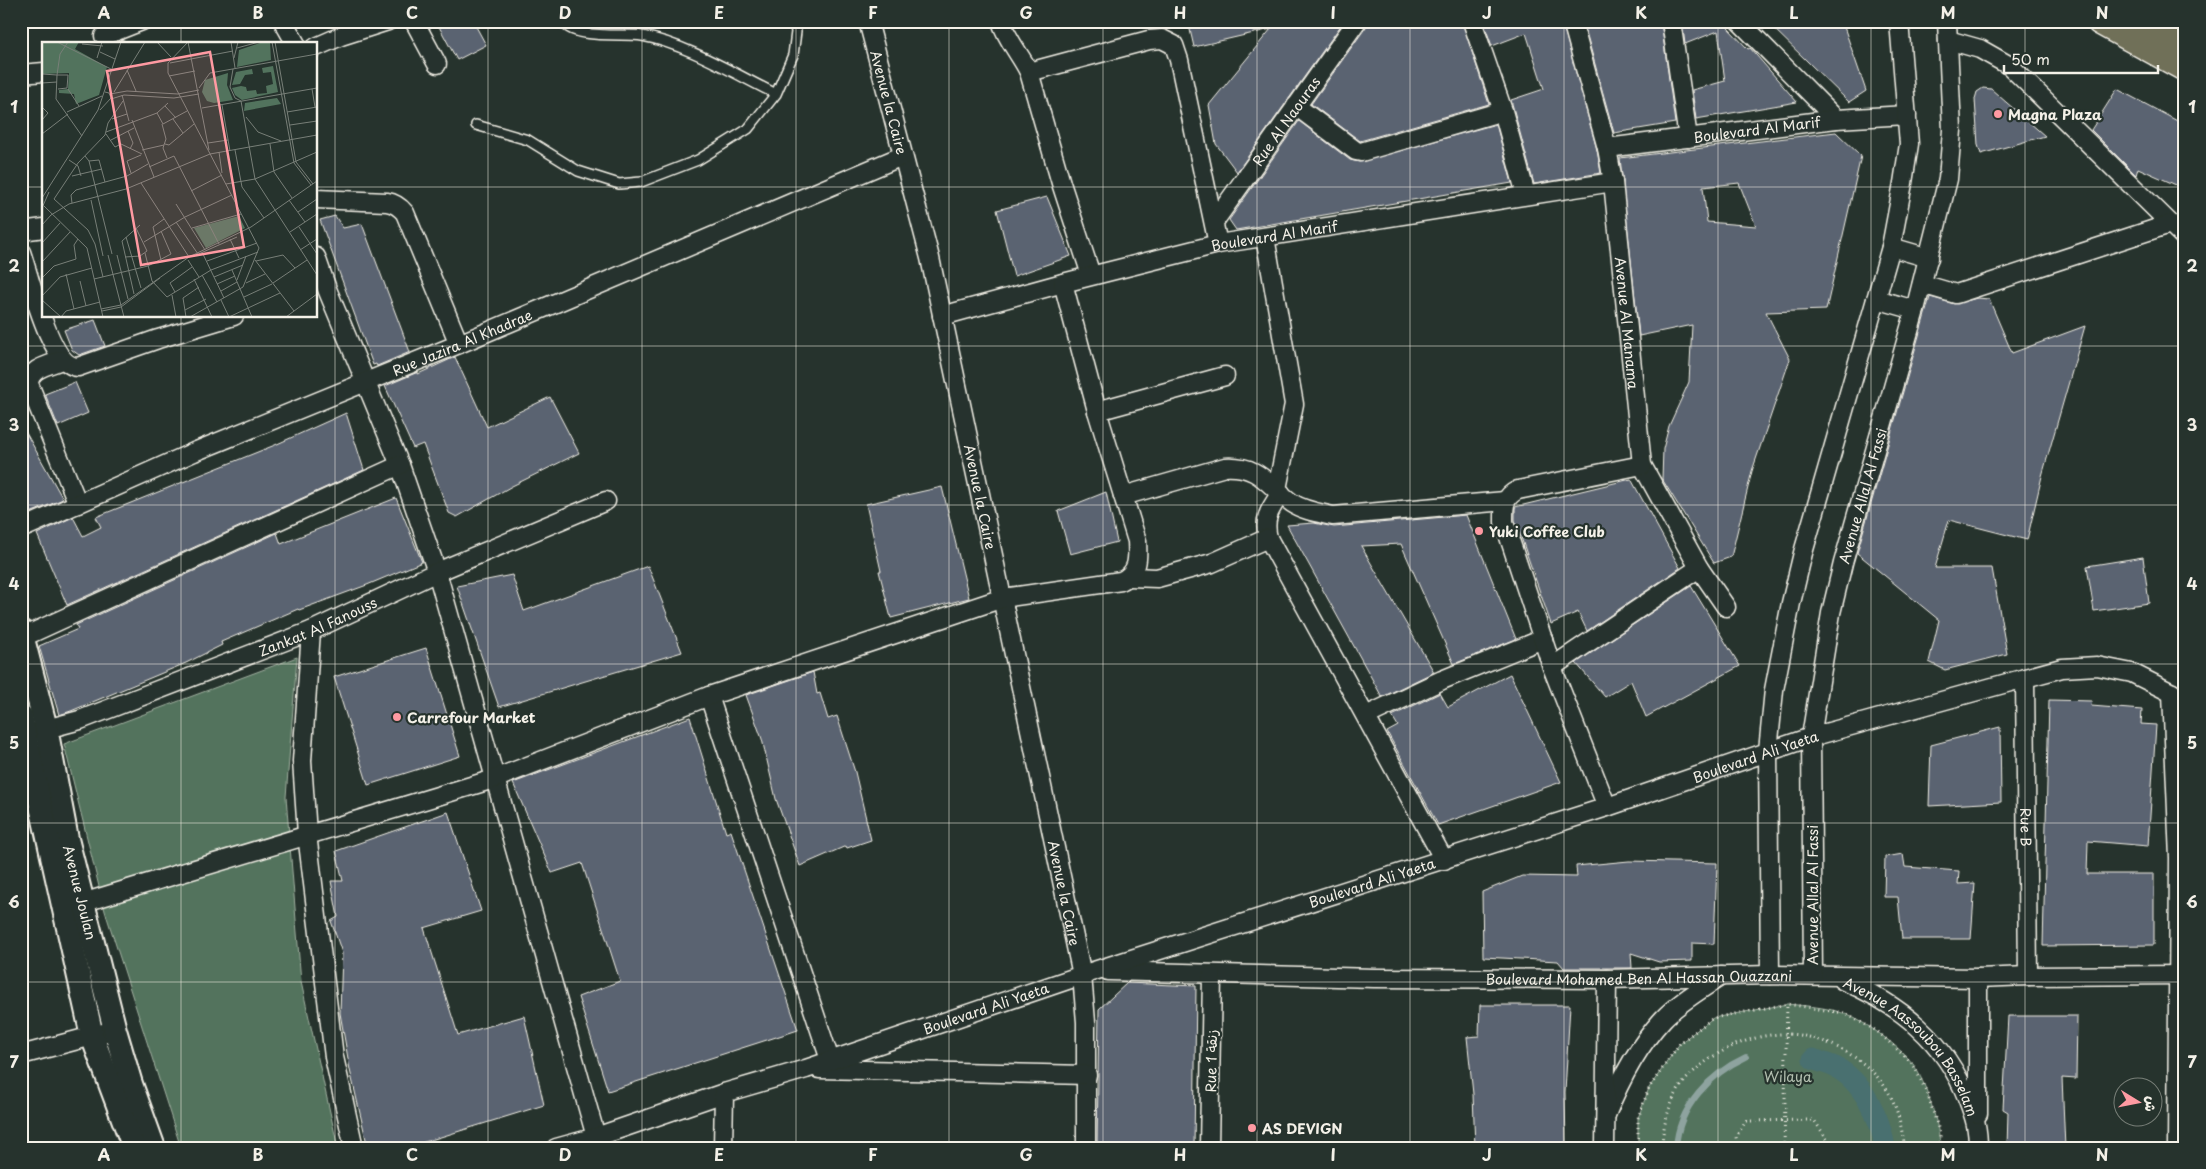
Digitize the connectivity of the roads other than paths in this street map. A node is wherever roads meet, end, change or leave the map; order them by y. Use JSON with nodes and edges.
{"nodes":[{"id":1,"x":142,"y":21,"type":"edge"},
{"id":2,"x":283,"y":21,"type":"edge"},
{"id":3,"x":388,"y":21,"type":"edge"},
{"id":4,"x":414,"y":21,"type":"edge"},
{"id":5,"x":562,"y":21,"type":"edge"},
{"id":6,"x":794,"y":21,"type":"edge"},
{"id":7,"x":868,"y":21,"type":"edge"},
{"id":8,"x":1001,"y":21,"type":"edge"},
{"id":9,"x":1357,"y":21,"type":"edge"},
{"id":10,"x":1472,"y":21,"type":"edge"},
{"id":11,"x":1572,"y":21,"type":"edge"},
{"id":12,"x":1671,"y":21,"type":"edge"},
{"id":13,"x":1739,"y":21,"type":"edge"},
{"id":14,"x":1899,"y":21,"type":"edge"},
{"id":15,"x":1947,"y":21,"type":"edge"},
{"id":16,"x":2101,"y":21,"type":"edge"},
{"id":17,"x":2154,"y":21,"type":"edge"},
{"id":18,"x":104,"y":34,"type":"edge"},
{"id":19,"x":2185,"y":37,"type":"edge"},
{"id":20,"x":1948,"y":40,"type":"junction"},
{"id":21,"x":295,"y":42,"type":"edge"},
{"id":22,"x":318,"y":45,"type":"edge"},
{"id":23,"x":437,"y":64,"type":"dead end"},
{"id":24,"x":2185,"y":67,"type":"edge"},
{"id":25,"x":42,"y":72,"type":"edge"},
{"id":26,"x":1029,"y":72,"type":"junction"},
{"id":27,"x":21,"y":74,"type":"edge"},
{"id":28,"x":776,"y":94,"type":"junction"},
{"id":29,"x":1296,"y":106,"type":"junction"},
{"id":30,"x":1503,"y":111,"type":"junction"},
{"id":31,"x":1907,"y":116,"type":"junction"},
{"id":32,"x":1836,"y":119,"type":"junction"},
{"id":33,"x":476,"y":125,"type":"dead end"},
{"id":34,"x":1688,"y":138,"type":"junction"},
{"id":35,"x":1607,"y":148,"type":"junction"},
{"id":36,"x":902,"y":156,"type":"junction"},
{"id":37,"x":1613,"y":182,"type":"junction"},
{"id":38,"x":1526,"y":195,"type":"junction"},
{"id":39,"x":318,"y":199,"type":"edge"},
{"id":40,"x":1214,"y":222,"type":"junction"},
{"id":41,"x":2170,"y":224,"type":"junction"},
{"id":42,"x":42,"y":228,"type":"edge"},
{"id":43,"x":21,"y":231,"type":"edge"},
{"id":44,"x":1265,"y":237,"type":"junction"},
{"id":45,"x":2185,"y":238,"type":"edge"},
{"id":46,"x":1218,"y":244,"type":"junction"},
{"id":47,"x":1891,"y":247,"type":"junction"},
{"id":48,"x":21,"y":252,"type":"edge"},
{"id":49,"x":1929,"y":258,"type":"junction"},
{"id":50,"x":318,"y":268,"type":"edge"},
{"id":51,"x":1091,"y":275,"type":"junction"},
{"id":52,"x":1063,"y":283,"type":"junction"},
{"id":53,"x":1922,"y":284,"type":"junction"},
{"id":54,"x":322,"y":290,"type":"edge"},
{"id":55,"x":1876,"y":299,"type":"junction"},
{"id":56,"x":1915,"y":310,"type":"junction"},
{"id":57,"x":942,"y":316,"type":"junction"},
{"id":58,"x":42,"y":318,"type":"edge"},
{"id":59,"x":42,"y":318,"type":"edge"},
{"id":60,"x":227,"y":318,"type":"edge"},
{"id":61,"x":459,"y":344,"type":"junction"},
{"id":62,"x":62,"y":360,"type":"junction"},
{"id":63,"x":1225,"y":376,"type":"dead end"},
{"id":64,"x":365,"y":383,"type":"junction"},
{"id":65,"x":1097,"y":412,"type":"junction"},
{"id":66,"x":400,"y":465,"type":"junction"},
{"id":67,"x":1642,"y":465,"type":"junction"},
{"id":68,"x":1279,"y":491,"type":"junction"},
{"id":69,"x":1123,"y":496,"type":"junction"},
{"id":70,"x":1505,"y":500,"type":"junction"},
{"id":71,"x":606,"y":502,"type":"dead end"},
{"id":72,"x":78,"y":504,"type":"junction"},
{"id":73,"x":21,"y":529,"type":"edge"},
{"id":74,"x":1268,"y":538,"type":"junction"},
{"id":75,"x":1699,"y":568,"type":"junction"},
{"id":76,"x":437,"y":572,"type":"junction"},
{"id":77,"x":1130,"y":577,"type":"junction"},
{"id":78,"x":1003,"y":598,"type":"junction"},
{"id":79,"x":1726,"y":607,"type":"dead end"},
{"id":80,"x":310,"y":631,"type":"junction"},
{"id":81,"x":22,"y":635,"type":"edge"},
{"id":82,"x":1543,"y":639,"type":"junction"},
{"id":83,"x":1552,"y":667,"type":"junction"},
{"id":84,"x":2025,"y":678,"type":"junction"},
{"id":85,"x":2172,"y":692,"type":"junction"},
{"id":86,"x":709,"y":696,"type":"junction"},
{"id":87,"x":2185,"y":706,"type":"edge"},
{"id":88,"x":1366,"y":716,"type":"junction"},
{"id":89,"x":31,"y":727,"type":"edge"},
{"id":90,"x":1811,"y":737,"type":"junction"},
{"id":91,"x":1768,"y":752,"type":"junction"},
{"id":92,"x":494,"y":778,"type":"junction"},
{"id":93,"x":1607,"y":806,"type":"junction"},
{"id":94,"x":307,"y":834,"type":"junction"},
{"id":95,"x":1444,"y":860,"type":"junction"},
{"id":96,"x":74,"y":906,"type":"junction"},
{"id":97,"x":1088,"y":973,"type":"junction"},
{"id":98,"x":1212,"y":975,"type":"junction"},
{"id":99,"x":1770,"y":975,"type":"junction"},
{"id":100,"x":1812,"y":975,"type":"junction"},
{"id":101,"x":1721,"y":976,"type":"junction"},
{"id":102,"x":1833,"y":976,"type":"junction"},
{"id":103,"x":2028,"y":976,"type":"junction"},
{"id":104,"x":2181,"y":976,"type":"edge"},
{"id":105,"x":1978,"y":978,"type":"junction"},
{"id":106,"x":1607,"y":979,"type":"junction"},
{"id":107,"x":115,"y":1030,"type":"junction"},
{"id":108,"x":92,"y":1036,"type":"junction"},
{"id":109,"x":21,"y":1055,"type":"edge"},
{"id":110,"x":830,"y":1060,"type":"junction"},
{"id":111,"x":806,"y":1068,"type":"junction"},
{"id":112,"x":1087,"y":1076,"type":"junction"},
{"id":113,"x":724,"y":1092,"type":"junction"},
{"id":114,"x":1606,"y":1115,"type":"junction"},
{"id":115,"x":1978,"y":1127,"type":"junction"},
{"id":116,"x":596,"y":1137,"type":"junction"},
{"id":117,"x":134,"y":1148,"type":"edge"},
{"id":118,"x":154,"y":1148,"type":"edge"},
{"id":119,"x":354,"y":1148,"type":"edge"},
{"id":120,"x":556,"y":1148,"type":"edge"},
{"id":121,"x":723,"y":1148,"type":"edge"},
{"id":122,"x":1086,"y":1148,"type":"edge"},
{"id":123,"x":1209,"y":1148,"type":"edge"},
{"id":124,"x":1605,"y":1148,"type":"edge"},
{"id":125,"x":1978,"y":1148,"type":"edge"},
{"id":126,"x":2177,"y":1148,"type":"edge"}],
"edges":[{"from":1,"to":18,"type":"street"},
{"from":2,"to":21,"type":"street"},
{"from":3,"to":22,"type":"street"},
{"from":4,"to":23,"type":"street"},
{"from":5,"to":28,"type":"lane"},
{"from":6,"to":28,"type":"lane"},
{"from":7,"to":36,"type":"street","name":"Avenue la Caire"},
{"from":8,"to":26,"type":"street"},
{"from":9,"to":29,"type":"street","name":"Rue Al Naouras"},
{"from":10,"to":30,"type":"street"},
{"from":11,"to":35,"type":"street","name":"Avenue Al Manama"},
{"from":12,"to":34,"type":"street"},
{"from":13,"to":32,"type":"street"},
{"from":14,"to":31,"type":"street"},
{"from":15,"to":20,"type":"street","name":"Avenue Allal Al Fassi"},
{"from":16,"to":24,"type":"main road"},
{"from":17,"to":19,"type":"main road"},
{"from":20,"to":41,"type":"street"},
{"from":20,"to":49,"type":"street","name":"Avenue Allal Al Fassi"},
{"from":25,"to":27,"type":"street"},
{"from":26,"to":40,"type":"street"},
{"from":26,"to":51,"type":"street"},
{"from":28,"to":33,"type":"lane"},
{"from":29,"to":30,"type":"street"},
{"from":29,"to":40,"type":"street","name":"Rue Al Naouras"},
{"from":30,"to":38,"type":"street"},
{"from":31,"to":32,"type":"street","name":"Boulevard Al Marif"},
{"from":31,"to":47,"type":"street"},
{"from":32,"to":34,"type":"street","name":"Boulevard Al Marif"},
{"from":34,"to":35,"type":"street","name":"Boulevard Al Marif"},
{"from":35,"to":37,"type":"street","name":"Avenue Al Manama"},
{"from":36,"to":57,"type":"street","name":"Avenue la Caire"},
{"from":36,"to":61,"type":"street","name":"Rue Jazira Al Khadrae"},
{"from":37,"to":38,"type":"street","name":"Boulevard Al Marif"},
{"from":37,"to":67,"type":"street","name":"Avenue Al Manama"},
{"from":38,"to":44,"type":"street","name":"Boulevard Al Marif"},
{"from":39,"to":61,"type":"street"},
{"from":40,"to":46,"type":"street"},
{"from":41,"to":45,"type":"street"},
{"from":41,"to":53,"type":"street"},
{"from":42,"to":43,"type":"street"},
{"from":44,"to":46,"type":"street","name":"Boulevard Al Marif"},
{"from":44,"to":68,"type":"street"},
{"from":46,"to":51,"type":"street","name":"Boulevard Al Marif"},
{"from":47,"to":49,"type":"street"},
{"from":47,"to":55,"type":"street"},
{"from":48,"to":58,"type":"street"},
{"from":49,"to":53,"type":"street","name":"Avenue Allal Al Fassi"},
{"from":50,"to":54,"type":"street"},
{"from":51,"to":52,"type":"street","name":"Boulevard Al Marif"},
{"from":52,"to":57,"type":"street","name":"Boulevard Al Marif"},
{"from":52,"to":65,"type":"street"},
{"from":53,"to":56,"type":"street","name":"Avenue Allal Al Fassi"},
{"from":54,"to":64,"type":"street"},
{"from":55,"to":56,"type":"street"},
{"from":55,"to":91,"type":"street"},
{"from":56,"to":90,"type":"street","name":"Avenue Allal Al Fassi"},
{"from":57,"to":78,"type":"street","name":"Avenue la Caire"},
{"from":59,"to":62,"type":"street"},
{"from":60,"to":62,"type":"street"},
{"from":61,"to":64,"type":"street","name":"Rue Jazira Al Khadrae"},
{"from":62,"to":72,"type":"street"},
{"from":63,"to":65,"type":"street"},
{"from":64,"to":66,"type":"street"},
{"from":64,"to":72,"type":"street","name":"Rue Jazira Al Khadrae"},
{"from":65,"to":69,"type":"street"},
{"from":66,"to":76,"type":"street"},
{"from":66,"to":81,"type":"street"},
{"from":67,"to":70,"type":"street"},
{"from":67,"to":75,"type":"street","name":"Avenue Al Manama"},
{"from":68,"to":69,"type":"street"},
{"from":68,"to":70,"type":"street"},
{"from":68,"to":74,"type":"street"},
{"from":69,"to":77,"type":"street"},
{"from":70,"to":82,"type":"street"},
{"from":71,"to":76,"type":"street","name":"Zankat Al Fanouss"},
{"from":72,"to":73,"type":"street","name":"Rue Jazira Al Khadrae"},
{"from":74,"to":77,"type":"street"},
{"from":74,"to":88,"type":"street"},
{"from":75,"to":79,"type":"street","name":"Avenue Al Manama"},
{"from":75,"to":83,"type":"street"},
{"from":76,"to":80,"type":"street","name":"Zankat Al Fanouss"},
{"from":76,"to":92,"type":"street"},
{"from":77,"to":78,"type":"street"},
{"from":78,"to":86,"type":"street"},
{"from":78,"to":97,"type":"street","name":"Avenue la Caire"},
{"from":80,"to":89,"type":"street","name":"Zankat Al Fanouss"},
{"from":80,"to":94,"type":"street"},
{"from":81,"to":89,"type":"street","name":"Avenue Joulan"},
{"from":82,"to":83,"type":"street"},
{"from":82,"to":88,"type":"street"},
{"from":83,"to":93,"type":"street"},
{"from":84,"to":85,"type":"street","name":"Boulevard Ali Yaeta"},
{"from":84,"to":90,"type":"street","name":"Boulevard Ali Yaeta"},
{"from":84,"to":103,"type":"street","name":"Rue B"},
{"from":85,"to":87,"type":"street","name":"Boulevard Ali Yaeta"},
{"from":85,"to":104,"type":"street"},
{"from":86,"to":92,"type":"street"},
{"from":86,"to":110,"type":"street"},
{"from":88,"to":95,"type":"street"},
{"from":89,"to":96,"type":"street","name":"Avenue Joulan"},
{"from":90,"to":91,"type":"street","name":"Boulevard Ali Yaeta"},
{"from":90,"to":100,"type":"street","name":"Avenue Allal Al Fassi"},
{"from":91,"to":93,"type":"street","name":"Boulevard Ali Yaeta"},
{"from":91,"to":99,"type":"street"},
{"from":92,"to":94,"type":"street"},
{"from":92,"to":116,"type":"street"},
{"from":93,"to":95,"type":"street","name":"Boulevard Ali Yaeta"},
{"from":94,"to":96,"type":"street"},
{"from":94,"to":119,"type":"street"},
{"from":95,"to":97,"type":"street","name":"Boulevard Ali Yaeta"},
{"from":96,"to":107,"type":"street","name":"Avenue Joulan"},
{"from":96,"to":108,"type":"street","name":"Avenue Joulan"},
{"from":97,"to":98,"type":"street","name":"Boulevard Mohamed Ben Al Hassan Ouazzani"},
{"from":97,"to":110,"type":"street","name":"Boulevard Ali Yaeta"},
{"from":97,"to":112,"type":"street","name":"Avenue la Caire"},
{"from":98,"to":106,"type":"street","name":"Boulevard Mohamed Ben Al Hassan Ouazzani"},
{"from":98,"to":123,"type":"street","name":"Rue 1 زنقة"},
{"from":99,"to":100,"type":"street","name":"Boulevard Mohamed Ben Al Hassan Ouazzani"},
{"from":99,"to":101,"type":"street","name":"Boulevard Mohamed Ben Al Hassan Ouazzani"},
{"from":100,"to":102,"type":"street","name":"Boulevard Mohamed Ben Al Hassan Ouazzani"},
{"from":101,"to":106,"type":"street","name":"Boulevard Mohamed Ben Al Hassan Ouazzani"},
{"from":101,"to":114,"type":"street"},
{"from":102,"to":105,"type":"street","name":"Boulevard Mohamed Ben Al Hassan Ouazzani"},
{"from":102,"to":115,"type":"street","name":"Avenue Aassoubou Basselam"},
{"from":103,"to":104,"type":"street","name":"Boulevard Mohamed Ben Al Hassan Ouazzani"},
{"from":103,"to":105,"type":"street","name":"Boulevard Mohamed Ben Al Hassan Ouazzani"},
{"from":104,"to":126,"type":"street"},
{"from":105,"to":115,"type":"street","name":"Avenue Aassoubou Basselam"},
{"from":106,"to":114,"type":"street"},
{"from":107,"to":108,"type":"street"},
{"from":107,"to":118,"type":"street","name":"Avenue Joulan"},
{"from":108,"to":109,"type":"street"},
{"from":108,"to":117,"type":"street","name":"Avenue Joulan"},
{"from":110,"to":111,"type":"street","name":"Boulevard Ali Yaeta"},
{"from":111,"to":112,"type":"street"},
{"from":111,"to":113,"type":"street","name":"Boulevard Ali Yaeta"},
{"from":112,"to":122,"type":"street","name":"Avenue la Caire"},
{"from":113,"to":116,"type":"street","name":"Boulevard Ali Yaeta"},
{"from":113,"to":121,"type":"street"},
{"from":114,"to":124,"type":"street"},
{"from":115,"to":125,"type":"street","name":"Avenue Aassoubou Basselam"},
{"from":116,"to":120,"type":"street","name":"Boulevard Ali Yaeta"}]}
